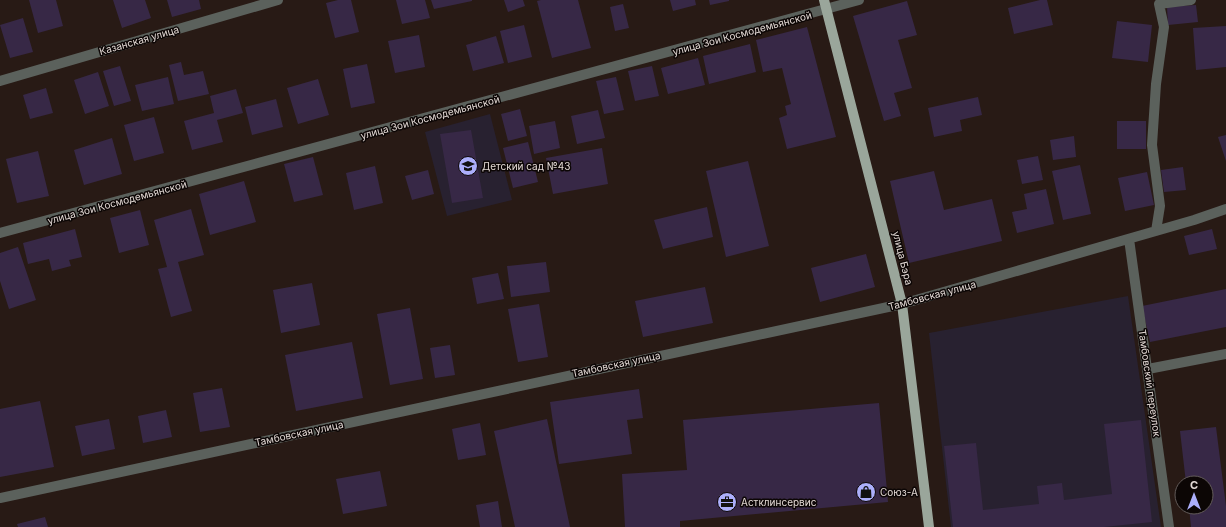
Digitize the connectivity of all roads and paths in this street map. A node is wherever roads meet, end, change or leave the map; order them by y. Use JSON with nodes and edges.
{"nodes":[{"id":1,"x":278,"y":0,"type":"edge"},
{"id":2,"x":859,"y":0,"type":"edge"},
{"id":3,"x":1192,"y":0,"type":"edge"},
{"id":4,"x":826,"y":5,"type":"edge"},
{"id":5,"x":0,"y":81,"type":"edge"},
{"id":6,"x":1226,"y":209,"type":"edge"},
{"id":7,"x":1156,"y":231,"type":"junction"},
{"id":8,"x":0,"y":233,"type":"edge"},
{"id":9,"x":1129,"y":239,"type":"junction"},
{"id":10,"x":902,"y":304,"type":"junction"},
{"id":11,"x":1226,"y":354,"type":"edge"},
{"id":12,"x":1148,"y":369,"type":"junction"},
{"id":13,"x":0,"y":498,"type":"edge"},
{"id":14,"x":929,"y":527,"type":"edge"},
{"id":15,"x":1169,"y":527,"type":"edge"}],
"edges":[{"from":1,"to":5,"type":"street","name":"Казанская улица"},
{"from":2,"to":4,"type":"street","name":"улица Зои Космодемьянской"},
{"from":3,"to":7,"type":"street"},
{"from":4,"to":8,"type":"street","name":"улица Зои Космодемьянской"},
{"from":4,"to":10,"type":"main road","name":"улица Бэра"},
{"from":6,"to":7,"type":"street","name":"Тамбовская улица"},
{"from":7,"to":9,"type":"street","name":"Тамбовская улица"},
{"from":9,"to":10,"type":"street","name":"Тамбовская улица"},
{"from":9,"to":12,"type":"street","name":"Тамбовский переулок"},
{"from":10,"to":13,"type":"street","name":"Тамбовская улица"},
{"from":10,"to":14,"type":"main road","name":"улица Бэра"},
{"from":11,"to":12,"type":"street"},
{"from":12,"to":15,"type":"street","name":"Тамбовский переулок"}]}
